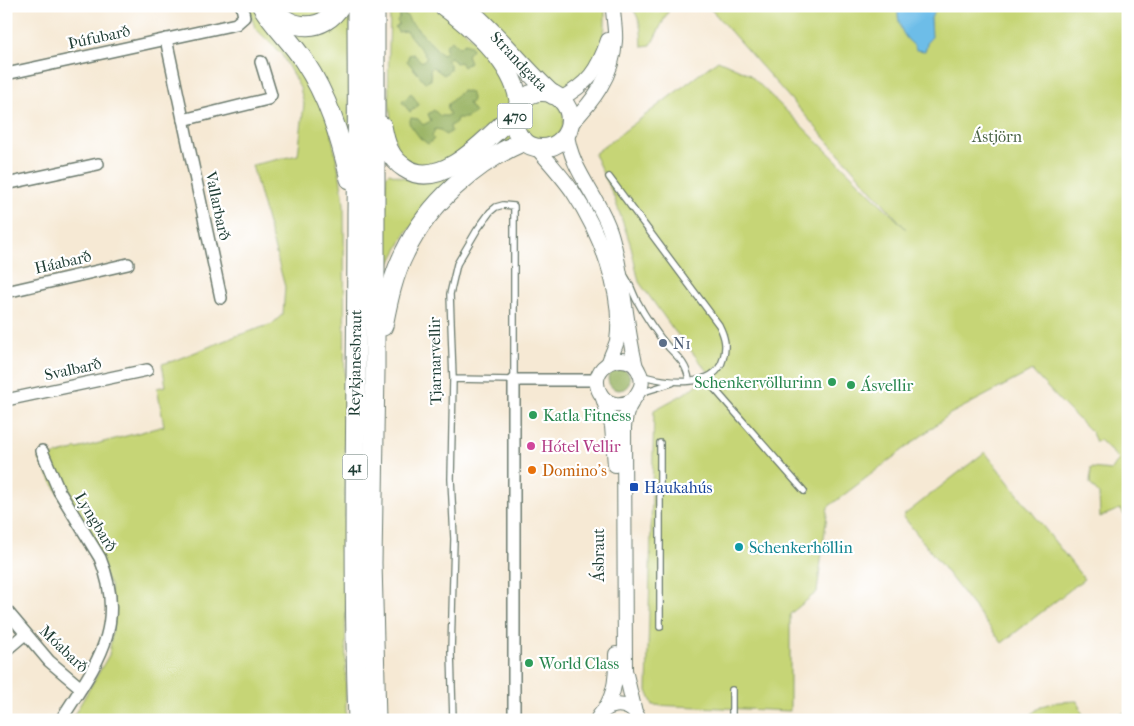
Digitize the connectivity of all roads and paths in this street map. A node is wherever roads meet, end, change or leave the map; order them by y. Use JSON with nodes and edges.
{"nodes":[{"id":1,"x":242,"y":6,"type":"edge"},
{"id":2,"x":262,"y":6,"type":"edge"},
{"id":3,"x":272,"y":6,"type":"edge"},
{"id":4,"x":340,"y":6,"type":"edge"},
{"id":5,"x":357,"y":6,"type":"edge"},
{"id":6,"x":375,"y":6,"type":"edge"},
{"id":7,"x":443,"y":6,"type":"edge"},
{"id":8,"x":464,"y":6,"type":"edge"},
{"id":9,"x":613,"y":16,"type":"edge"},
{"id":10,"x":166,"y":39,"type":"junction"},
{"id":11,"x":261,"y":62,"type":"dead end"},
{"id":12,"x":6,"y":74,"type":"edge"},
{"id":13,"x":375,"y":82,"type":"junction"},
{"id":14,"x":556,"y":97,"type":"junction"},
{"id":15,"x":518,"y":108,"type":"junction"},
{"id":16,"x":183,"y":120,"type":"junction"},
{"id":17,"x":568,"y":129,"type":"junction"},
{"id":18,"x":530,"y":144,"type":"junction"},
{"id":19,"x":98,"y":164,"type":"dead end"},
{"id":20,"x":610,"y":177,"type":"dead end"},
{"id":21,"x":6,"y":184,"type":"edge"},
{"id":22,"x":357,"y":215,"type":"junction"},
{"id":23,"x":128,"y":264,"type":"dead end"},
{"id":24,"x":619,"y":267,"type":"junction"},
{"id":25,"x":6,"y":292,"type":"edge"},
{"id":26,"x":221,"y":298,"type":"dead end"},
{"id":27,"x":609,"y":362,"type":"junction"},
{"id":28,"x":375,"y":369,"type":"junction"},
{"id":29,"x":147,"y":370,"type":"dead end"},
{"id":30,"x":638,"y":371,"type":"junction"},
{"id":31,"x":705,"y":378,"type":"junction"},
{"id":32,"x":453,"y":379,"type":"junction"},
{"id":33,"x":514,"y":380,"type":"junction"},
{"id":34,"x":597,"y":380,"type":"junction"},
{"id":35,"x":689,"y":380,"type":"junction"},
{"id":36,"x":676,"y":382,"type":"junction"},
{"id":37,"x":636,"y":397,"type":"junction"},
{"id":38,"x":603,"y":398,"type":"junction"},
{"id":39,"x":6,"y":400,"type":"edge"},
{"id":40,"x":660,"y":443,"type":"dead end"},
{"id":41,"x":42,"y":451,"type":"dead end"},
{"id":42,"x":804,"y":491,"type":"dead end"},
{"id":43,"x":6,"y":610,"type":"edge"},
{"id":44,"x":660,"y":627,"type":"dead end"},
{"id":45,"x":25,"y":634,"type":"junction"},
{"id":46,"x":6,"y":650,"type":"edge"},
{"id":47,"x":81,"y":688,"type":"junction"},
{"id":48,"x":732,"y":690,"type":"dead end"},
{"id":49,"x":600,"y":715,"type":"edge"},
{"id":50,"x":638,"y":716,"type":"edge"},
{"id":51,"x":61,"y":720,"type":"edge"},
{"id":52,"x":358,"y":720,"type":"edge"},
{"id":53,"x":376,"y":720,"type":"edge"},
{"id":54,"x":453,"y":720,"type":"edge"},
{"id":55,"x":514,"y":720,"type":"edge"},
{"id":56,"x":732,"y":720,"type":"edge"}],
"edges":[{"from":1,"to":10,"type":"street","name":"Þúfubarð"},
{"from":2,"to":22,"type":"highway"},
{"from":3,"to":4,"type":"highway"},
{"from":5,"to":22,"type":"highway","name":"Reykjanesbraut","number":"41"},
{"from":6,"to":13,"type":"highway","name":"Reykjanesbraut","number":"41"},
{"from":7,"to":15,"type":"main road","name":"Strandgata","number":"470"},
{"from":8,"to":14,"type":"main road","name":"Strandgata","number":"470"},
{"from":9,"to":14,"type":"street"},
{"from":9,"to":17,"type":"street"},
{"from":10,"to":12,"type":"street","name":"Þúfubarð"},
{"from":10,"to":16,"type":"street","name":"Vallarbarð"},
{"from":11,"to":16,"type":"street"},
{"from":13,"to":15,"type":"highway"},
{"from":13,"to":28,"type":"highway","name":"Reykjanesbraut","number":"41"},
{"from":14,"to":15,"type":"main road","number":"470"},
{"from":14,"to":17,"type":"main road","number":"470"},
{"from":15,"to":18,"type":"main road","number":"470"},
{"from":16,"to":26,"type":"street","name":"Vallarbarð"},
{"from":17,"to":18,"type":"main road","number":"470"},
{"from":17,"to":24,"type":"street"},
{"from":18,"to":27,"type":"street"},
{"from":18,"to":28,"type":"highway"},
{"from":19,"to":21,"type":"street"},
{"from":20,"to":31,"type":"lane"},
{"from":22,"to":52,"type":"highway","name":"Reykjanesbraut","number":"41"},
{"from":23,"to":25,"type":"street","name":"Háabarð"},
{"from":24,"to":30,"type":"street"},
{"from":24,"to":35,"type":"lane"},
{"from":27,"to":30,"type":"street"},
{"from":27,"to":34,"type":"street"},
{"from":28,"to":53,"type":"highway","name":"Reykjanesbraut","number":"41"},
{"from":29,"to":39,"type":"street","name":"Svalbarð"},
{"from":30,"to":36,"type":"lane"},
{"from":30,"to":37,"type":"street"},
{"from":31,"to":35,"type":"lane"},
{"from":31,"to":42,"type":"lane"},
{"from":32,"to":33,"type":"lane"},
{"from":32,"to":33,"type":"lane","name":"Tjarnarvellir"},
{"from":32,"to":54,"type":"lane","name":"Tjarnarvellir"},
{"from":33,"to":34,"type":"street"},
{"from":33,"to":55,"type":"street","name":"Tjarnarvellir"},
{"from":34,"to":38,"type":"street"},
{"from":35,"to":36,"type":"lane"},
{"from":36,"to":37,"type":"lane"},
{"from":37,"to":38,"type":"street"},
{"from":37,"to":50,"type":"street","name":"Ásbraut"},
{"from":38,"to":49,"type":"street","name":"Ásbraut"},
{"from":40,"to":44,"type":"lane"},
{"from":41,"to":47,"type":"street","name":"Lyngbarð"},
{"from":43,"to":45,"type":"street","name":"Móabarð"},
{"from":45,"to":46,"type":"street","name":"Móabarð"},
{"from":45,"to":47,"type":"street","name":"Móabarð"},
{"from":47,"to":51,"type":"street","name":"Lyngbarð"},
{"from":48,"to":56,"type":"lane"},
{"from":49,"to":50,"type":"street"}]}
